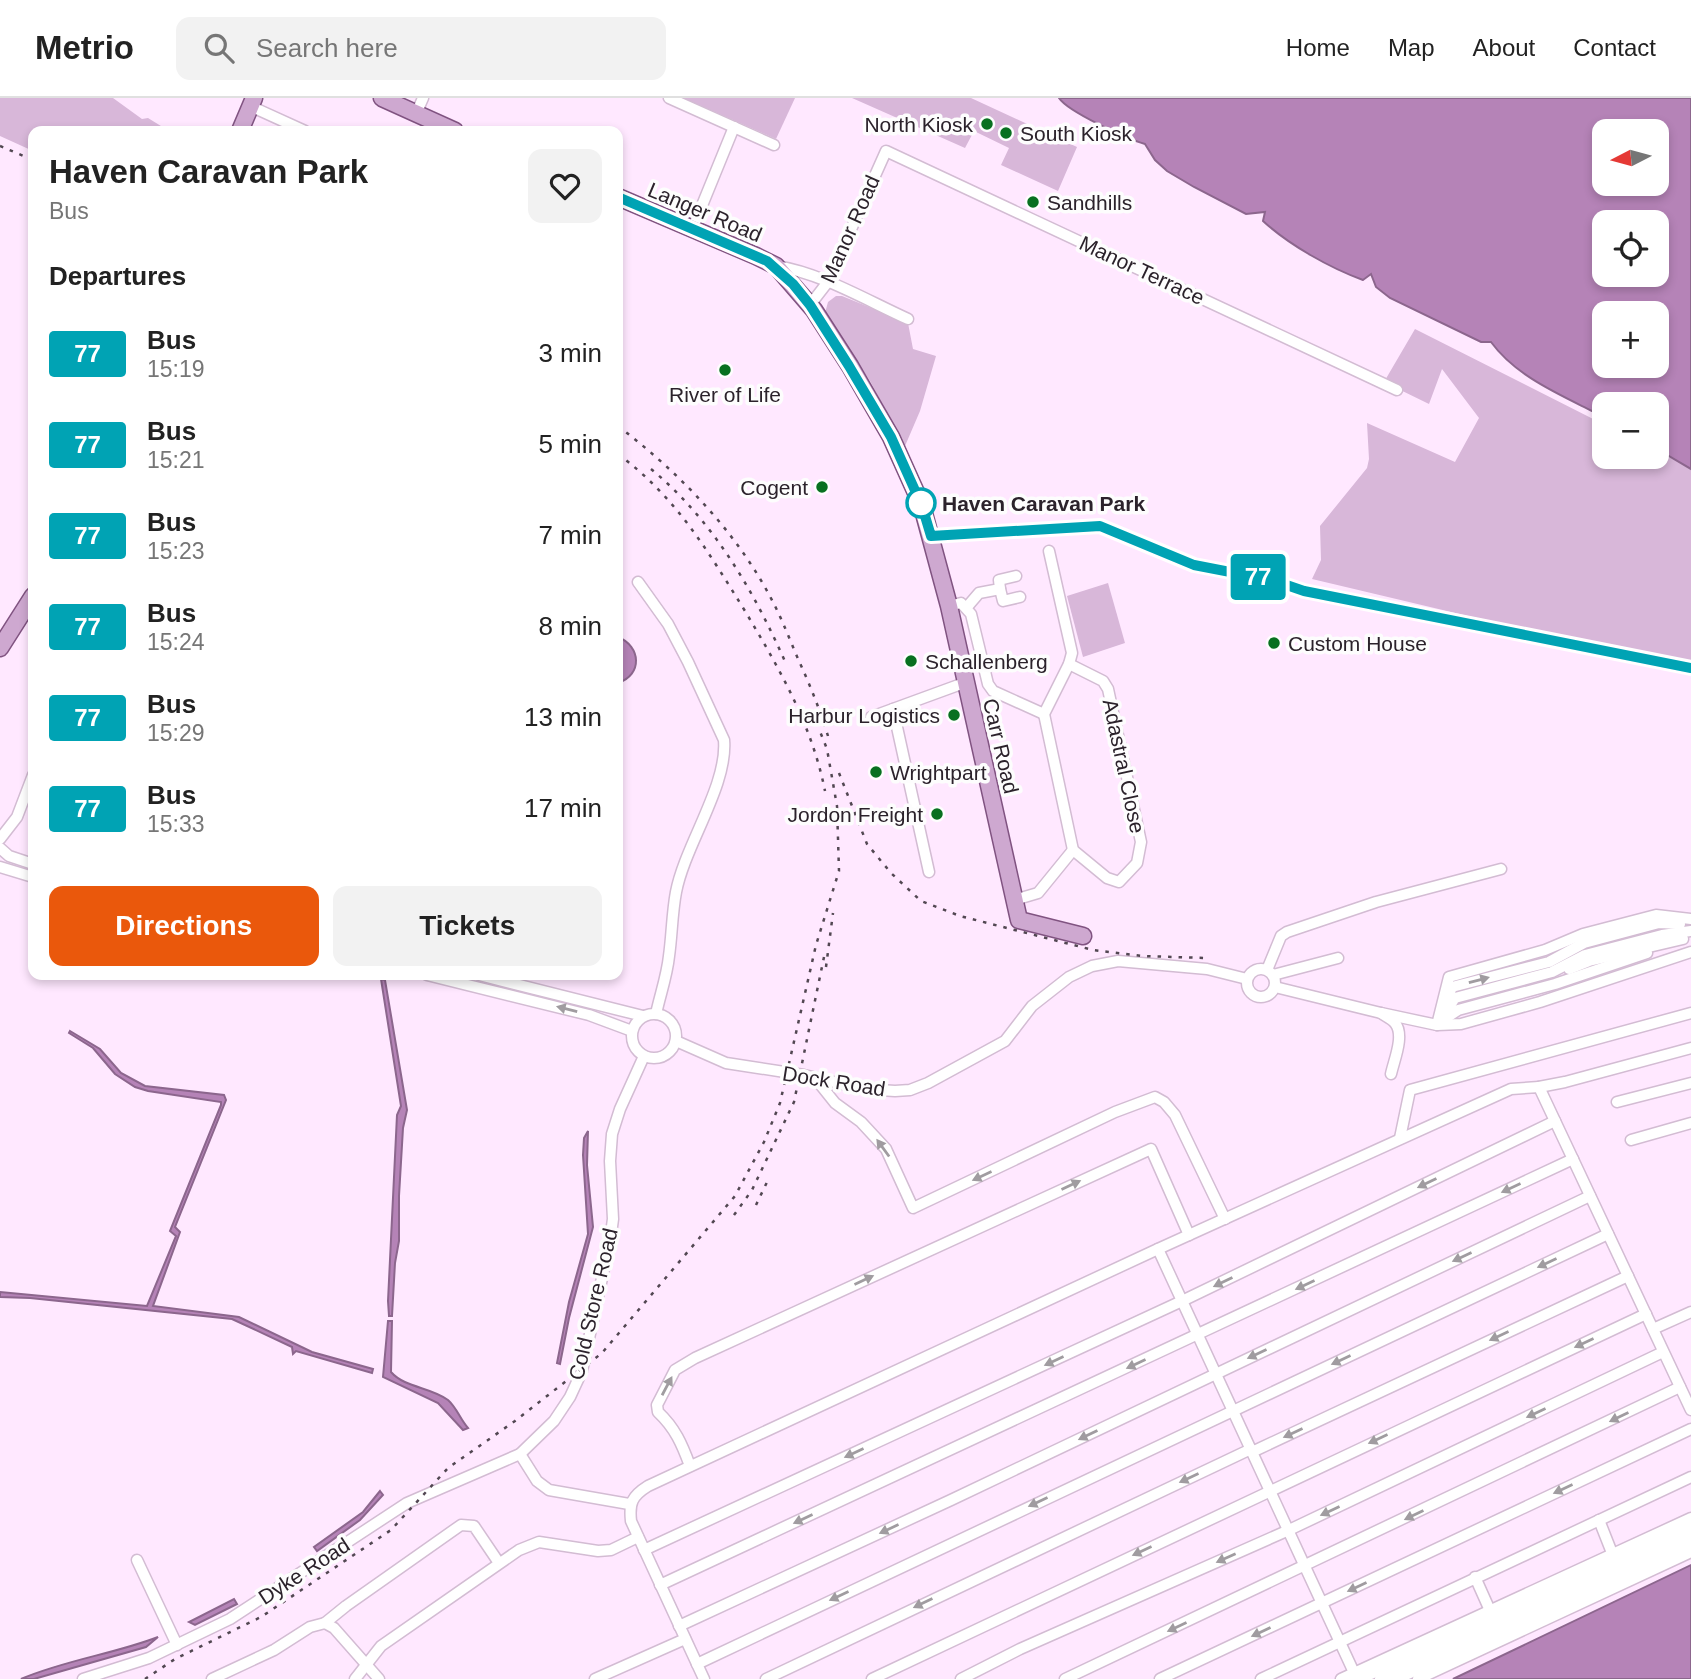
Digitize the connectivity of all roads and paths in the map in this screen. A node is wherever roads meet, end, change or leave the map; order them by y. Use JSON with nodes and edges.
{"nodes":[{"id":1,"x":382,"y":98,"type":"edge"},
{"id":2,"x":423,"y":98,"type":"edge"},
{"id":3,"x":669,"y":98,"type":"edge"},
{"id":4,"x":252,"y":102,"type":"edge"},
{"id":5,"x":416,"y":114,"type":"junction"},
{"id":6,"x":242,"y":126,"type":"edge"},
{"id":7,"x":296,"y":126,"type":"edge"},
{"id":8,"x":434,"y":126,"type":"edge"},
{"id":9,"x":734,"y":127,"type":"junction"},
{"id":10,"x":774,"y":145,"type":"dead end"},
{"id":11,"x":886,"y":152,"type":"joint"},
{"id":12,"x":623,"y":199,"type":"edge"},
{"id":13,"x":692,"y":230,"type":"junction"},
{"id":14,"x":776,"y":266,"type":"junction"},
{"id":15,"x":827,"y":283,"type":"junction"},
{"id":16,"x":810,"y":305,"type":"junction"},
{"id":17,"x":908,"y":319,"type":"dead end"},
{"id":18,"x":1397,"y":390,"type":"dead end"},
{"id":19,"x":931,"y":536,"type":"junction"},
{"id":20,"x":1049,"y":551,"type":"dead end"},
{"id":21,"x":1016,"y":576,"type":"dead end"},
{"id":22,"x":638,"y":582,"type":"dead end"},
{"id":23,"x":1000,"y":589,"type":"junction"},
{"id":24,"x":1020,"y":597,"type":"dead end"},
{"id":25,"x":28,"y":604,"type":"edge"},
{"id":26,"x":949,"y":606,"type":"junction"},
{"id":27,"x":967,"y":607,"type":"junction"},
{"id":28,"x":0,"y":648,"type":"edge"},
{"id":29,"x":1069,"y":664,"type":"junction"},
{"id":30,"x":1691,"y":668,"type":"edge"},
{"id":31,"x":964,"y":683,"type":"junction"},
{"id":32,"x":892,"y":709,"type":"junction"},
{"id":33,"x":1044,"y":715,"type":"junction"},
{"id":34,"x":871,"y":717,"type":"dead end"},
{"id":35,"x":28,"y":788,"type":"edge"},
{"id":36,"x":0,"y":839,"type":"edge"},
{"id":37,"x":0,"y":848,"type":"edge"},
{"id":38,"x":1073,"y":850,"type":"junction"},
{"id":39,"x":28,"y":862,"type":"edge"},
{"id":40,"x":0,"y":867,"type":"edge"},
{"id":41,"x":1501,"y":869,"type":"dead end"},
{"id":42,"x":929,"y":872,"type":"dead end"},
{"id":43,"x":28,"y":875,"type":"edge"},
{"id":44,"x":1014,"y":900,"type":"junction"},
{"id":45,"x":1691,"y":919,"type":"edge"},
{"id":46,"x":1691,"y":925,"type":"edge"},
{"id":47,"x":1691,"y":932,"type":"edge"},
{"id":48,"x":1083,"y":936,"type":"dead end"},
{"id":49,"x":1691,"y":940,"type":"edge"},
{"id":50,"x":1691,"y":952,"type":"edge"},
{"id":51,"x":1338,"y":958,"type":"dead end"},
{"id":52,"x":1270,"y":972,"type":"junction"},
{"id":53,"x":1247,"y":979,"type":"junction"},
{"id":54,"x":447,"y":980,"type":"edge"},
{"id":55,"x":499,"y":980,"type":"edge"},
{"id":56,"x":1275,"y":987,"type":"junction"},
{"id":57,"x":1381,"y":1013,"type":"junction"},
{"id":58,"x":1691,"y":1013,"type":"edge"},
{"id":59,"x":656,"y":1014,"type":"junction"},
{"id":60,"x":643,"y":1016,"type":"junction"},
{"id":61,"x":1437,"y":1025,"type":"junction"},
{"id":62,"x":632,"y":1031,"type":"junction"},
{"id":63,"x":676,"y":1041,"type":"junction"},
{"id":64,"x":1691,"y":1048,"type":"edge"},
{"id":65,"x":644,"y":1056,"type":"junction"},
{"id":66,"x":1391,"y":1074,"type":"dead end"},
{"id":67,"x":814,"y":1078,"type":"junction"},
{"id":68,"x":1691,"y":1083,"type":"edge"},
{"id":69,"x":1539,"y":1087,"type":"junction"},
{"id":70,"x":1617,"y":1102,"type":"dead end"},
{"id":71,"x":1555,"y":1121,"type":"junction"},
{"id":72,"x":1691,"y":1123,"type":"edge"},
{"id":73,"x":1400,"y":1138,"type":"junction"},
{"id":74,"x":1631,"y":1140,"type":"dead end"},
{"id":75,"x":1573,"y":1159,"type":"junction"},
{"id":76,"x":1590,"y":1196,"type":"junction"},
{"id":77,"x":1224,"y":1219,"type":"junction"},
{"id":78,"x":1608,"y":1234,"type":"junction"},
{"id":79,"x":1189,"y":1235,"type":"junction"},
{"id":80,"x":1158,"y":1249,"type":"junction"},
{"id":81,"x":1628,"y":1276,"type":"junction"},
{"id":82,"x":1182,"y":1301,"type":"junction"},
{"id":83,"x":1691,"y":1312,"type":"edge"},
{"id":84,"x":1646,"y":1314,"type":"junction"},
{"id":85,"x":1653,"y":1329,"type":"junction"},
{"id":86,"x":1198,"y":1335,"type":"junction"},
{"id":87,"x":1664,"y":1352,"type":"junction"},
{"id":88,"x":1216,"y":1374,"type":"junction"},
{"id":89,"x":1680,"y":1387,"type":"junction"},
{"id":90,"x":1691,"y":1410,"type":"edge"},
{"id":91,"x":1233,"y":1411,"type":"junction"},
{"id":92,"x":1691,"y":1429,"type":"edge"},
{"id":93,"x":1251,"y":1450,"type":"junction"},
{"id":94,"x":520,"y":1454,"type":"junction"},
{"id":95,"x":690,"y":1466,"type":"junction"},
{"id":96,"x":1691,"y":1476,"type":"edge"},
{"id":97,"x":1270,"y":1490,"type":"junction"},
{"id":98,"x":629,"y":1504,"type":"junction"},
{"id":99,"x":1691,"y":1518,"type":"edge"},
{"id":100,"x":1599,"y":1520,"type":"junction"},
{"id":101,"x":1691,"y":1527,"type":"edge"},
{"id":102,"x":1289,"y":1530,"type":"junction"},
{"id":103,"x":1691,"y":1535,"type":"edge"},
{"id":104,"x":638,"y":1537,"type":"junction"},
{"id":105,"x":1691,"y":1543,"type":"edge"},
{"id":106,"x":644,"y":1550,"type":"junction"},
{"id":107,"x":1691,"y":1552,"type":"edge"},
{"id":108,"x":137,"y":1560,"type":"dead end"},
{"id":109,"x":499,"y":1563,"type":"junction"},
{"id":110,"x":1306,"y":1567,"type":"junction"},
{"id":111,"x":1619,"y":1568,"type":"junction"},
{"id":112,"x":1475,"y":1577,"type":"junction"},
{"id":113,"x":660,"y":1585,"type":"junction"},
{"id":114,"x":1323,"y":1604,"type":"junction"},
{"id":115,"x":325,"y":1623,"type":"junction"},
{"id":116,"x":1496,"y":1625,"type":"junction"},
{"id":117,"x":679,"y":1626,"type":"junction"},
{"id":118,"x":685,"y":1639,"type":"junction"},
{"id":119,"x":1340,"y":1641,"type":"junction"},
{"id":120,"x":177,"y":1645,"type":"junction"},
{"id":121,"x":366,"y":1664,"type":"junction"},
{"id":122,"x":697,"y":1664,"type":"junction"},
{"id":123,"x":1357,"y":1677,"type":"edge"},
{"id":124,"x":84,"y":1679,"type":"edge"},
{"id":125,"x":212,"y":1679,"type":"edge"},
{"id":126,"x":355,"y":1679,"type":"edge"},
{"id":127,"x":379,"y":1679,"type":"edge"},
{"id":128,"x":595,"y":1679,"type":"edge"},
{"id":129,"x":704,"y":1679,"type":"edge"},
{"id":130,"x":766,"y":1679,"type":"edge"},
{"id":131,"x":872,"y":1679,"type":"edge"},
{"id":132,"x":961,"y":1679,"type":"edge"},
{"id":133,"x":1065,"y":1679,"type":"edge"},
{"id":134,"x":1160,"y":1679,"type":"edge"},
{"id":135,"x":1261,"y":1679,"type":"edge"},
{"id":136,"x":1341,"y":1679,"type":"edge"},
{"id":137,"x":1380,"y":1679,"type":"edge"},
{"id":138,"x":1397,"y":1679,"type":"edge"},
{"id":139,"x":1419,"y":1679,"type":"edge"}],
"edges":[{"from":1,"to":5,"type":"main road"},
{"from":2,"to":5,"type":"street"},
{"from":3,"to":9,"type":"street"},
{"from":4,"to":6,"type":"main road"},
{"from":4,"to":7,"type":"street"},
{"from":5,"to":8,"type":"main road"},
{"from":9,"to":10,"type":"street"},
{"from":9,"to":13,"type":"street"},
{"from":11,"to":15,"type":"street","name":"Manor Road"},
{"from":11,"to":18,"type":"street","name":"Manor Terrace"},
{"from":12,"to":13,"type":"main road","name":"Langer Road"},
{"from":13,"to":14,"type":"main road","name":"Langer Road"},
{"from":14,"to":15,"type":"street"},
{"from":14,"to":16,"type":"main road","name":"Carr Road"},
{"from":15,"to":16,"type":"street","name":"Manor Road"},
{"from":15,"to":17,"type":"street"},
{"from":16,"to":19,"type":"main road","name":"Carr Road"},
{"from":19,"to":26,"type":"main road","name":"Carr Road"},
{"from":19,"to":30,"type":"street"},
{"from":20,"to":29,"type":"street"},
{"from":21,"to":23,"type":"street"},
{"from":22,"to":59,"type":"street"},
{"from":23,"to":24,"type":"street"},
{"from":23,"to":27,"type":"street"},
{"from":25,"to":28,"type":"main road"},
{"from":26,"to":27,"type":"street"},
{"from":26,"to":31,"type":"main road","name":"Carr Road"},
{"from":27,"to":33,"type":"street"},
{"from":29,"to":33,"type":"street"},
{"from":29,"to":38,"type":"street","name":"Adastral Close"},
{"from":31,"to":32,"type":"street"},
{"from":31,"to":44,"type":"main road","name":"Carr Road"},
{"from":32,"to":34,"type":"street"},
{"from":32,"to":42,"type":"street"},
{"from":33,"to":38,"type":"street"},
{"from":35,"to":36,"type":"street"},
{"from":37,"to":39,"type":"street"},
{"from":38,"to":44,"type":"street"},
{"from":40,"to":43,"type":"street"},
{"from":41,"to":52,"type":"street"},
{"from":44,"to":48,"type":"main road","name":"Carr Road"},
{"from":45,"to":61,"type":"street"},
{"from":61,"to":46,"type":"street","one_way":true},
{"from":47,"to":61,"type":"street"},
{"from":49,"to":61,"type":"street"},
{"from":50,"to":61,"type":"street"},
{"from":51,"to":52,"type":"street"},
{"from":52,"to":53,"type":"street"},
{"from":52,"to":56,"type":"street"},
{"from":53,"to":56,"type":"street"},
{"from":53,"to":67,"type":"street","name":"Dock Road"},
{"from":62,"to":54,"type":"street","one_way":true},
{"from":55,"to":60,"type":"street"},
{"from":56,"to":57,"type":"street"},
{"from":57,"to":61,"type":"street"},
{"from":57,"to":66,"type":"street"},
{"from":58,"to":73,"type":"street"},
{"from":59,"to":60,"type":"street"},
{"from":59,"to":63,"type":"street"},
{"from":60,"to":62,"type":"street"},
{"from":62,"to":65,"type":"street"},
{"from":63,"to":65,"type":"street"},
{"from":63,"to":67,"type":"street","name":"Dock Road"},
{"from":64,"to":69,"type":"street"},
{"from":65,"to":94,"type":"street","name":"Cold Store Road"},
{"from":77,"to":67,"type":"street","one_way":true},
{"from":68,"to":70,"type":"street"},
{"from":69,"to":71,"type":"street"},
{"from":69,"to":73,"type":"street"},
{"from":71,"to":75,"type":"street"},
{"from":71,"to":82,"type":"street","one_way":true},
{"from":72,"to":74,"type":"street"},
{"from":73,"to":77,"type":"street"},
{"from":75,"to":76,"type":"street"},
{"from":75,"to":86,"type":"street","one_way":true},
{"from":76,"to":78,"type":"street"},
{"from":76,"to":88,"type":"street","one_way":true},
{"from":77,"to":79,"type":"street"},
{"from":78,"to":81,"type":"street"},
{"from":78,"to":91,"type":"street","one_way":true},
{"from":79,"to":80,"type":"street"},
{"from":95,"to":79,"type":"street","one_way":true},
{"from":80,"to":82,"type":"street"},
{"from":80,"to":95,"type":"street"},
{"from":81,"to":84,"type":"street"},
{"from":81,"to":93,"type":"street","one_way":true},
{"from":82,"to":86,"type":"street"},
{"from":82,"to":106,"type":"street","one_way":true},
{"from":83,"to":85,"type":"street"},
{"from":84,"to":85,"type":"street"},
{"from":84,"to":97,"type":"street","one_way":true},
{"from":85,"to":87,"type":"street"},
{"from":86,"to":88,"type":"street"},
{"from":86,"to":113,"type":"street","one_way":true},
{"from":87,"to":89,"type":"street"},
{"from":87,"to":102,"type":"street","one_way":true},
{"from":88,"to":91,"type":"street"},
{"from":88,"to":117,"type":"street","one_way":true},
{"from":89,"to":90,"type":"street"},
{"from":89,"to":110,"type":"street","one_way":true},
{"from":91,"to":93,"type":"street"},
{"from":91,"to":122,"type":"street","one_way":true},
{"from":92,"to":114,"type":"street","one_way":true},
{"from":93,"to":97,"type":"street"},
{"from":93,"to":130,"type":"street","one_way":true},
{"from":94,"to":98,"type":"street"},
{"from":94,"to":120,"type":"street","name":"Dyke Road"},
{"from":95,"to":98,"type":"street"},
{"from":96,"to":100,"type":"street"},
{"from":97,"to":102,"type":"street"},
{"from":97,"to":131,"type":"street","one_way":true},
{"from":98,"to":104,"type":"street"},
{"from":99,"to":111,"type":"street"},
{"from":100,"to":111,"type":"street"},
{"from":100,"to":112,"type":"street"},
{"from":101,"to":111,"type":"street"},
{"from":102,"to":110,"type":"street"},
{"from":102,"to":132,"type":"street","one_way":true},
{"from":103,"to":111,"type":"street"},
{"from":104,"to":106,"type":"street"},
{"from":104,"to":109,"type":"street"},
{"from":105,"to":111,"type":"street"},
{"from":106,"to":113,"type":"street"},
{"from":107,"to":111,"type":"street"},
{"from":108,"to":120,"type":"street"},
{"from":109,"to":115,"type":"street"},
{"from":109,"to":121,"type":"street"},
{"from":110,"to":114,"type":"street"},
{"from":110,"to":133,"type":"street","one_way":true},
{"from":111,"to":116,"type":"street"},
{"from":111,"to":116,"type":"street"},
{"from":111,"to":116,"type":"street"},
{"from":112,"to":116,"type":"street"},
{"from":112,"to":119,"type":"street"},
{"from":113,"to":117,"type":"street"},
{"from":114,"to":119,"type":"street"},
{"from":114,"to":134,"type":"street","one_way":true},
{"from":115,"to":121,"type":"street"},
{"from":115,"to":125,"type":"street"},
{"from":116,"to":123,"type":"street"},
{"from":116,"to":137,"type":"street"},
{"from":116,"to":138,"type":"street"},
{"from":116,"to":139,"type":"street"},
{"from":117,"to":118,"type":"street"},
{"from":118,"to":122,"type":"street"},
{"from":118,"to":128,"type":"street"},
{"from":119,"to":123,"type":"street"},
{"from":119,"to":135,"type":"street"},
{"from":120,"to":124,"type":"street","name":"Dyke Road"},
{"from":121,"to":126,"type":"street"},
{"from":121,"to":127,"type":"street"},
{"from":122,"to":129,"type":"street"},
{"from":123,"to":136,"type":"street"}]}
